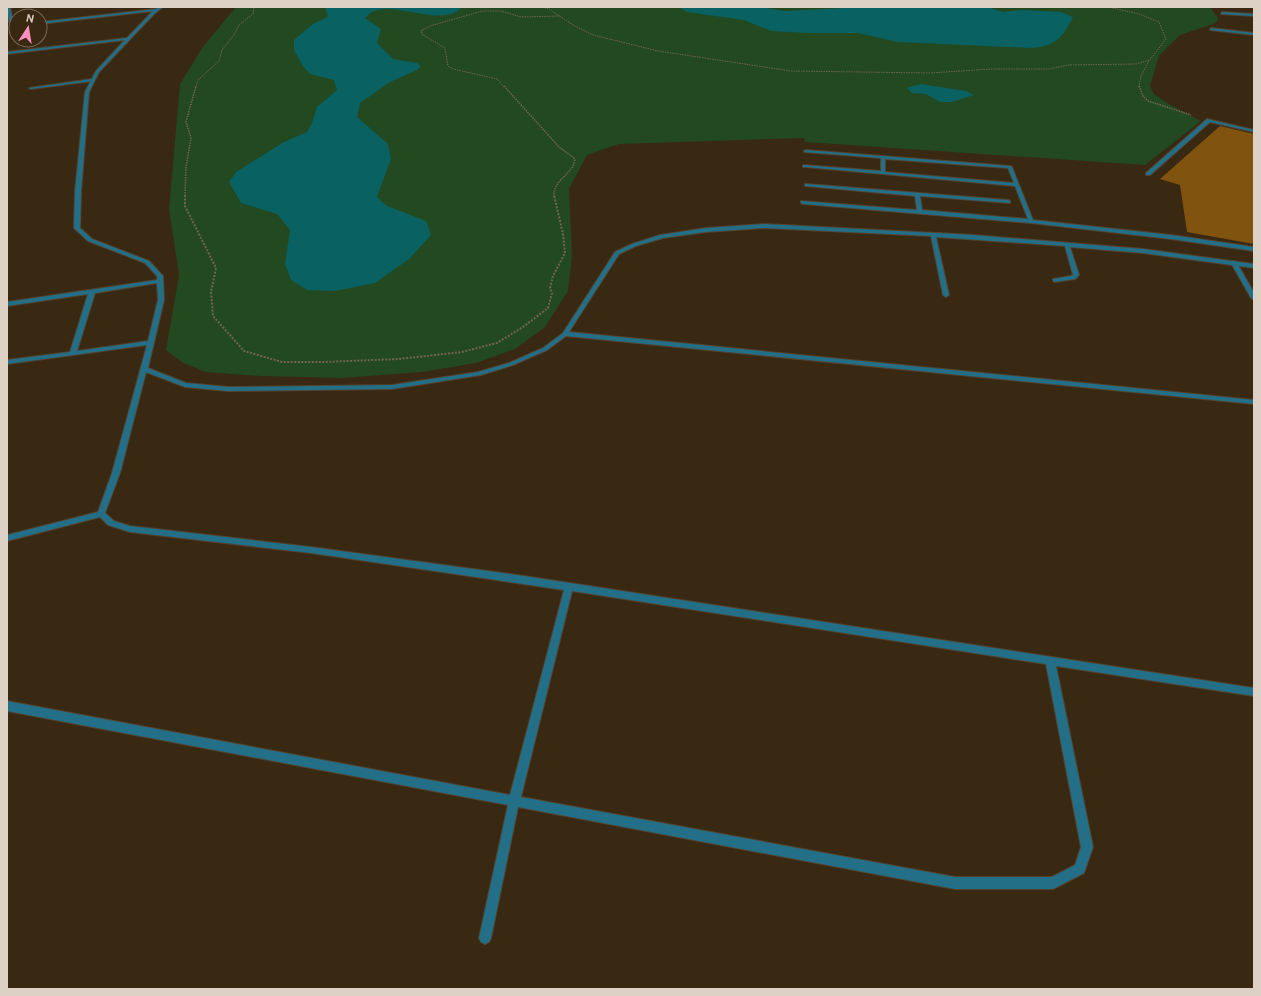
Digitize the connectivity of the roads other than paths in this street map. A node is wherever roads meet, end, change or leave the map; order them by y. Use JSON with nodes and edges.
{"nodes":[{"id":1,"x":159,"y":9,"type":"edge"},
{"id":2,"x":1222,"y":13,"type":"dead end"},
{"id":3,"x":1254,"y":15,"type":"edge"},
{"id":4,"x":48,"y":22,"type":"edge"},
{"id":5,"x":1211,"y":29,"type":"dead end"},
{"id":6,"x":1254,"y":34,"type":"edge"},
{"id":7,"x":127,"y":39,"type":"junction"},
{"id":8,"x":7,"y":53,"type":"edge"},
{"id":9,"x":92,"y":80,"type":"junction"},
{"id":10,"x":31,"y":88,"type":"dead end"},
{"id":11,"x":1254,"y":131,"type":"edge"},
{"id":12,"x":806,"y":151,"type":"dead end"},
{"id":13,"x":883,"y":157,"type":"junction"},
{"id":14,"x":805,"y":166,"type":"dead end"},
{"id":15,"x":883,"y":173,"type":"junction"},
{"id":16,"x":1148,"y":174,"type":"dead end"},
{"id":17,"x":807,"y":185,"type":"dead end"},
{"id":18,"x":1017,"y":185,"type":"junction"},
{"id":19,"x":917,"y":194,"type":"junction"},
{"id":20,"x":803,"y":202,"type":"dead end"},
{"id":21,"x":1008,"y":202,"type":"dead end"},
{"id":22,"x":920,"y":212,"type":"junction"},
{"id":23,"x":1031,"y":221,"type":"junction"},
{"id":24,"x":933,"y":235,"type":"junction"},
{"id":25,"x":1067,"y":245,"type":"junction"},
{"id":26,"x":1254,"y":249,"type":"edge"},
{"id":27,"x":1234,"y":263,"type":"junction"},
{"id":28,"x":1254,"y":266,"type":"edge"},
{"id":29,"x":1055,"y":280,"type":"dead end"},
{"id":30,"x":160,"y":281,"type":"junction"},
{"id":31,"x":92,"y":291,"type":"junction"},
{"id":32,"x":946,"y":295,"type":"dead end"},
{"id":33,"x":1254,"y":298,"type":"edge"},
{"id":34,"x":7,"y":304,"type":"edge"},
{"id":35,"x":564,"y":334,"type":"junction"},
{"id":36,"x":150,"y":343,"type":"junction"},
{"id":37,"x":74,"y":353,"type":"junction"},
{"id":38,"x":7,"y":362,"type":"edge"},
{"id":39,"x":144,"y":369,"type":"junction"},
{"id":40,"x":1254,"y":402,"type":"edge"},
{"id":41,"x":101,"y":514,"type":"junction"},
{"id":42,"x":7,"y":538,"type":"edge"},
{"id":43,"x":569,"y":587,"type":"junction"},
{"id":44,"x":1050,"y":660,"type":"junction"},
{"id":45,"x":1254,"y":692,"type":"edge"},
{"id":46,"x":7,"y":706,"type":"edge"},
{"id":47,"x":514,"y":801,"type":"junction"},
{"id":48,"x":485,"y":938,"type":"dead end"}],
"edges":[{"from":1,"to":4,"type":"street"},
{"from":1,"to":7,"type":"street"},
{"from":2,"to":3,"type":"street"},
{"from":5,"to":6,"type":"street"},
{"from":7,"to":8,"type":"street"},
{"from":7,"to":9,"type":"street"},
{"from":9,"to":10,"type":"street"},
{"from":9,"to":30,"type":"street"},
{"from":11,"to":16,"type":"street"},
{"from":12,"to":13,"type":"street"},
{"from":13,"to":15,"type":"street"},
{"from":13,"to":18,"type":"street"},
{"from":14,"to":15,"type":"street"},
{"from":15,"to":18,"type":"street"},
{"from":17,"to":19,"type":"street"},
{"from":18,"to":23,"type":"street"},
{"from":19,"to":21,"type":"street"},
{"from":19,"to":22,"type":"street"},
{"from":20,"to":22,"type":"street"},
{"from":22,"to":23,"type":"street"},
{"from":23,"to":26,"type":"street"},
{"from":24,"to":25,"type":"street"},
{"from":24,"to":32,"type":"street"},
{"from":24,"to":35,"type":"street"},
{"from":25,"to":27,"type":"street"},
{"from":25,"to":29,"type":"street"},
{"from":27,"to":28,"type":"street"},
{"from":27,"to":33,"type":"street"},
{"from":30,"to":31,"type":"street"},
{"from":30,"to":36,"type":"street"},
{"from":31,"to":34,"type":"street"},
{"from":31,"to":37,"type":"street"},
{"from":35,"to":39,"type":"street"},
{"from":35,"to":40,"type":"street"},
{"from":36,"to":37,"type":"street"},
{"from":36,"to":39,"type":"street"},
{"from":37,"to":38,"type":"street"},
{"from":39,"to":41,"type":"street"},
{"from":41,"to":42,"type":"street"},
{"from":41,"to":43,"type":"street"},
{"from":43,"to":44,"type":"street"},
{"from":43,"to":47,"type":"street"},
{"from":44,"to":45,"type":"street"},
{"from":44,"to":47,"type":"street"},
{"from":46,"to":47,"type":"street"},
{"from":47,"to":48,"type":"street"}]}
